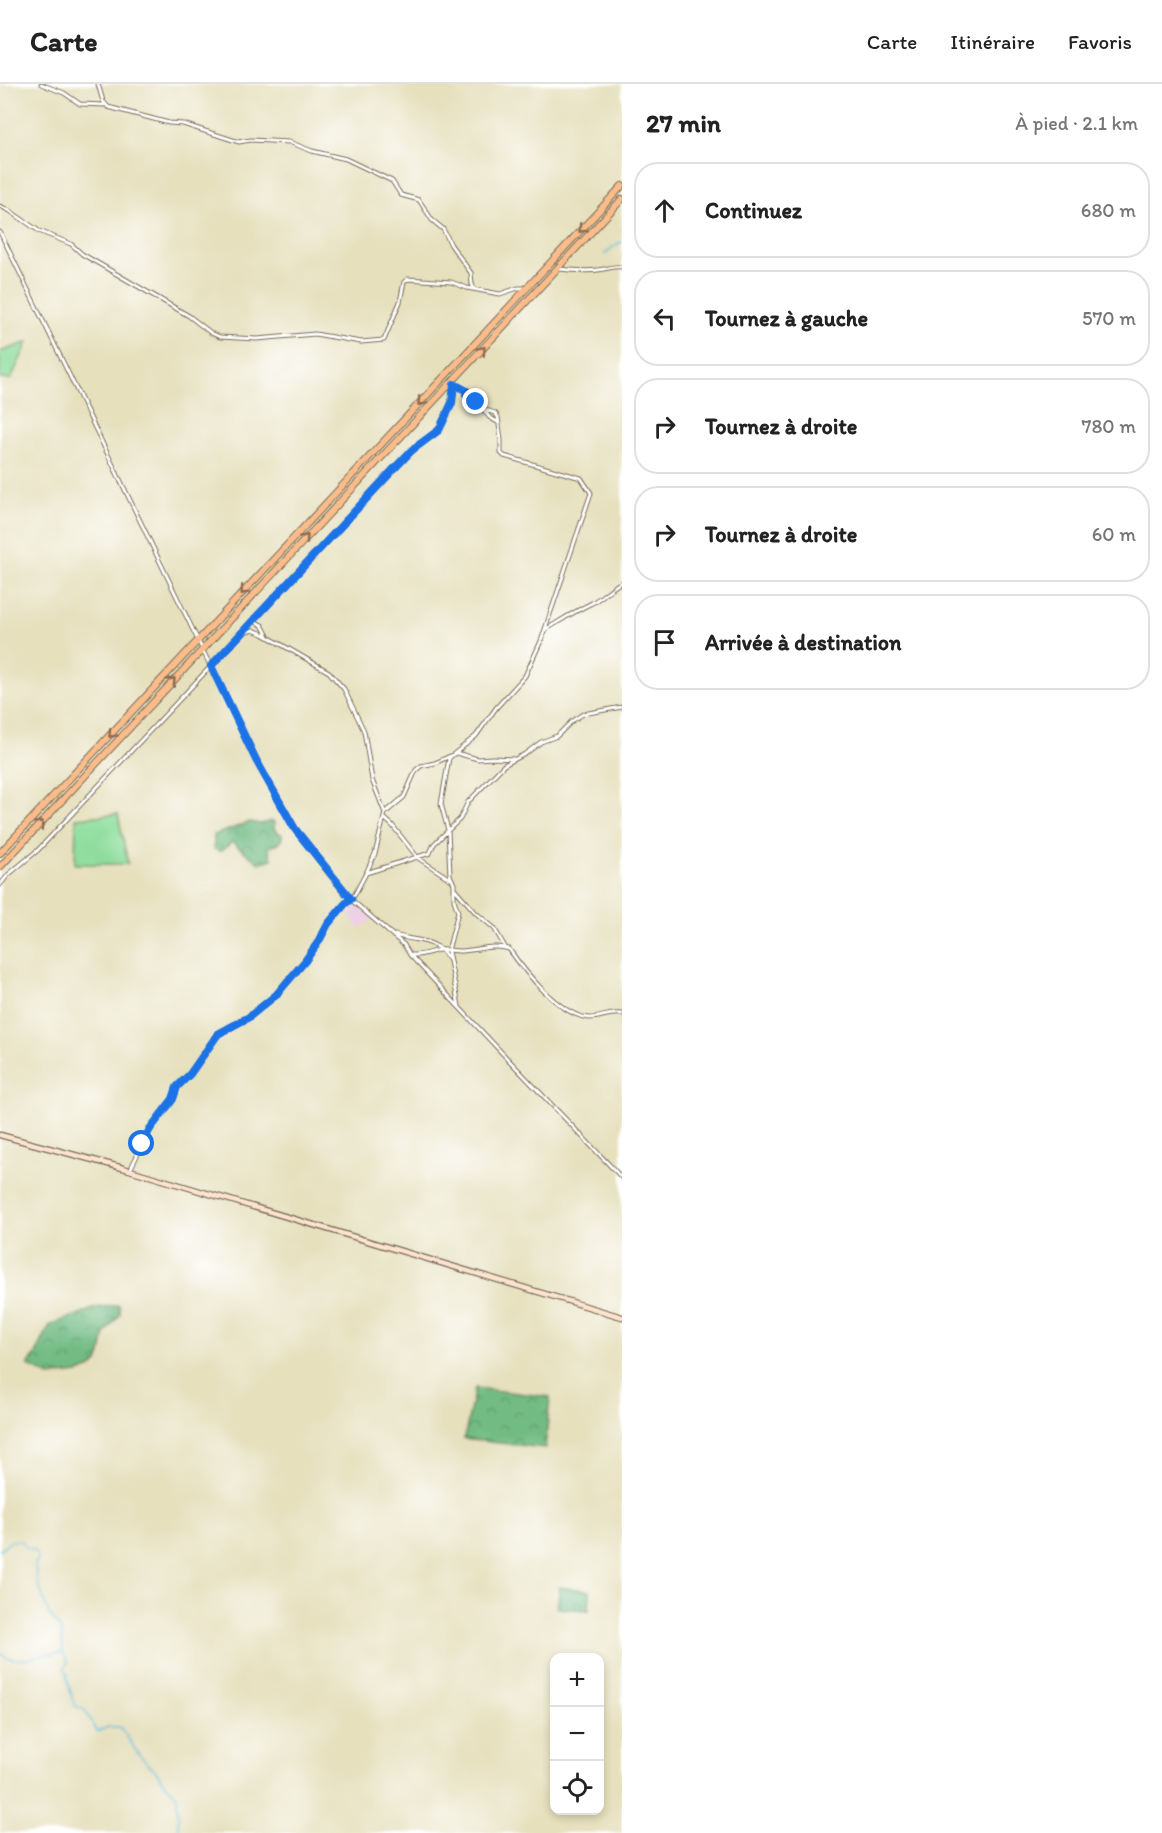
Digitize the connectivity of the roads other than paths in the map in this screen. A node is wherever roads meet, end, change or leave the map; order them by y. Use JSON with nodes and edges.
{"nodes":[{"id":1,"x":41,"y":84,"type":"edge"},
{"id":2,"x":98,"y":84,"type":"edge"},
{"id":3,"x":106,"y":105,"type":"junction"},
{"id":4,"x":622,"y":186,"type":"edge"},
{"id":5,"x":622,"y":199,"type":"edge"},
{"id":6,"x":0,"y":206,"type":"edge"},
{"id":7,"x":0,"y":232,"type":"edge"},
{"id":8,"x":622,"y":267,"type":"edge"},
{"id":9,"x":557,"y":269,"type":"junction"},
{"id":10,"x":527,"y":288,"type":"junction"},
{"id":11,"x":474,"y":289,"type":"junction"},
{"id":12,"x":455,"y":381,"type":"junction"},
{"id":13,"x":483,"y":409,"type":"junction"},
{"id":14,"x":499,"y":423,"type":"junction"},
{"id":15,"x":622,"y":582,"type":"edge"},
{"id":16,"x":254,"y":621,"type":"junction"},
{"id":17,"x":544,"y":631,"type":"junction"},
{"id":18,"x":242,"y":633,"type":"junction"},
{"id":19,"x":269,"y":637,"type":"junction"},
{"id":20,"x":198,"y":640,"type":"junction"},
{"id":21,"x":203,"y":648,"type":"junction"},
{"id":22,"x":211,"y":666,"type":"junction"},
{"id":23,"x":622,"y":707,"type":"edge"},
{"id":24,"x":455,"y":753,"type":"junction"},
{"id":25,"x":450,"y":756,"type":"junction"},
{"id":26,"x":516,"y":759,"type":"junction"},
{"id":27,"x":435,"y":763,"type":"junction"},
{"id":28,"x":448,"y":771,"type":"junction"},
{"id":29,"x":384,"y":816,"type":"junction"},
{"id":30,"x":448,"y":830,"type":"junction"},
{"id":31,"x":0,"y":853,"type":"edge"},
{"id":32,"x":418,"y":858,"type":"junction"},
{"id":33,"x":0,"y":867,"type":"edge"},
{"id":34,"x":366,"y":873,"type":"junction"},
{"id":35,"x":451,"y":880,"type":"junction"},
{"id":36,"x":0,"y":885,"type":"edge"},
{"id":37,"x":454,"y":888,"type":"junction"},
{"id":38,"x":351,"y":899,"type":"junction"},
{"id":39,"x":394,"y":935,"type":"junction"},
{"id":40,"x":506,"y":948,"type":"junction"},
{"id":41,"x":442,"y":950,"type":"junction"},
{"id":42,"x":448,"y":950,"type":"junction"},
{"id":43,"x":410,"y":954,"type":"junction"},
{"id":44,"x":450,"y":961,"type":"junction"},
{"id":45,"x":459,"y":1008,"type":"junction"},
{"id":46,"x":622,"y":1014,"type":"edge"},
{"id":47,"x":0,"y":1135,"type":"edge"},
{"id":48,"x":130,"y":1170,"type":"junction"},
{"id":49,"x":622,"y":1178,"type":"edge"},
{"id":50,"x":622,"y":1317,"type":"edge"}],
"edges":[{"from":1,"to":3,"type":"street"},
{"from":2,"to":3,"type":"street"},
{"from":3,"to":11,"type":"street"},
{"from":4,"to":10,"type":"highway","one_way":true},
{"from":5,"to":9,"type":"highway"},
{"from":6,"to":11,"type":"street"},
{"from":7,"to":20,"type":"street"},
{"from":8,"to":9,"type":"street"},
{"from":12,"to":9,"type":"highway","one_way":true},
{"from":10,"to":11,"type":"street"},
{"from":10,"to":20,"type":"highway","one_way":true},
{"from":12,"to":13,"type":"street"},
{"from":12,"to":16,"type":"street"},
{"from":21,"to":12,"type":"highway","one_way":true},
{"from":13,"to":14,"type":"street"},
{"from":13,"to":14,"type":"street"},
{"from":14,"to":17,"type":"street"},
{"from":15,"to":17,"type":"street"},
{"from":16,"to":18,"type":"street"},
{"from":16,"to":19,"type":"street"},
{"from":17,"to":24,"type":"street"},
{"from":18,"to":19,"type":"street"},
{"from":18,"to":22,"type":"street"},
{"from":19,"to":29,"type":"street"},
{"from":20,"to":21,"type":"street"},
{"from":20,"to":31,"type":"highway","one_way":true},
{"from":21,"to":22,"type":"street"},
{"from":33,"to":21,"type":"highway","one_way":true},
{"from":22,"to":36,"type":"street"},
{"from":22,"to":38,"type":"street"},
{"from":23,"to":26,"type":"street"},
{"from":24,"to":25,"type":"street"},
{"from":24,"to":26,"type":"street"},
{"from":25,"to":27,"type":"street"},
{"from":25,"to":28,"type":"street"},
{"from":26,"to":30,"type":"street"},
{"from":27,"to":28,"type":"street"},
{"from":27,"to":29,"type":"street"},
{"from":28,"to":30,"type":"street"},
{"from":29,"to":32,"type":"street"},
{"from":29,"to":34,"type":"street"},
{"from":30,"to":32,"type":"street"},
{"from":30,"to":35,"type":"street"},
{"from":32,"to":34,"type":"street"},
{"from":32,"to":35,"type":"street"},
{"from":34,"to":38,"type":"street"},
{"from":35,"to":37,"type":"street"},
{"from":37,"to":40,"type":"street"},
{"from":37,"to":42,"type":"street"},
{"from":38,"to":39,"type":"street"},
{"from":38,"to":48,"type":"street"},
{"from":39,"to":41,"type":"street"},
{"from":39,"to":43,"type":"street"},
{"from":40,"to":42,"type":"street"},
{"from":40,"to":46,"type":"street"},
{"from":41,"to":42,"type":"street"},
{"from":41,"to":43,"type":"street"},
{"from":41,"to":44,"type":"street"},
{"from":42,"to":44,"type":"street"},
{"from":43,"to":45,"type":"street"},
{"from":44,"to":45,"type":"street"},
{"from":45,"to":49,"type":"street"},
{"from":47,"to":48,"type":"street"},
{"from":48,"to":50,"type":"street"}]}
